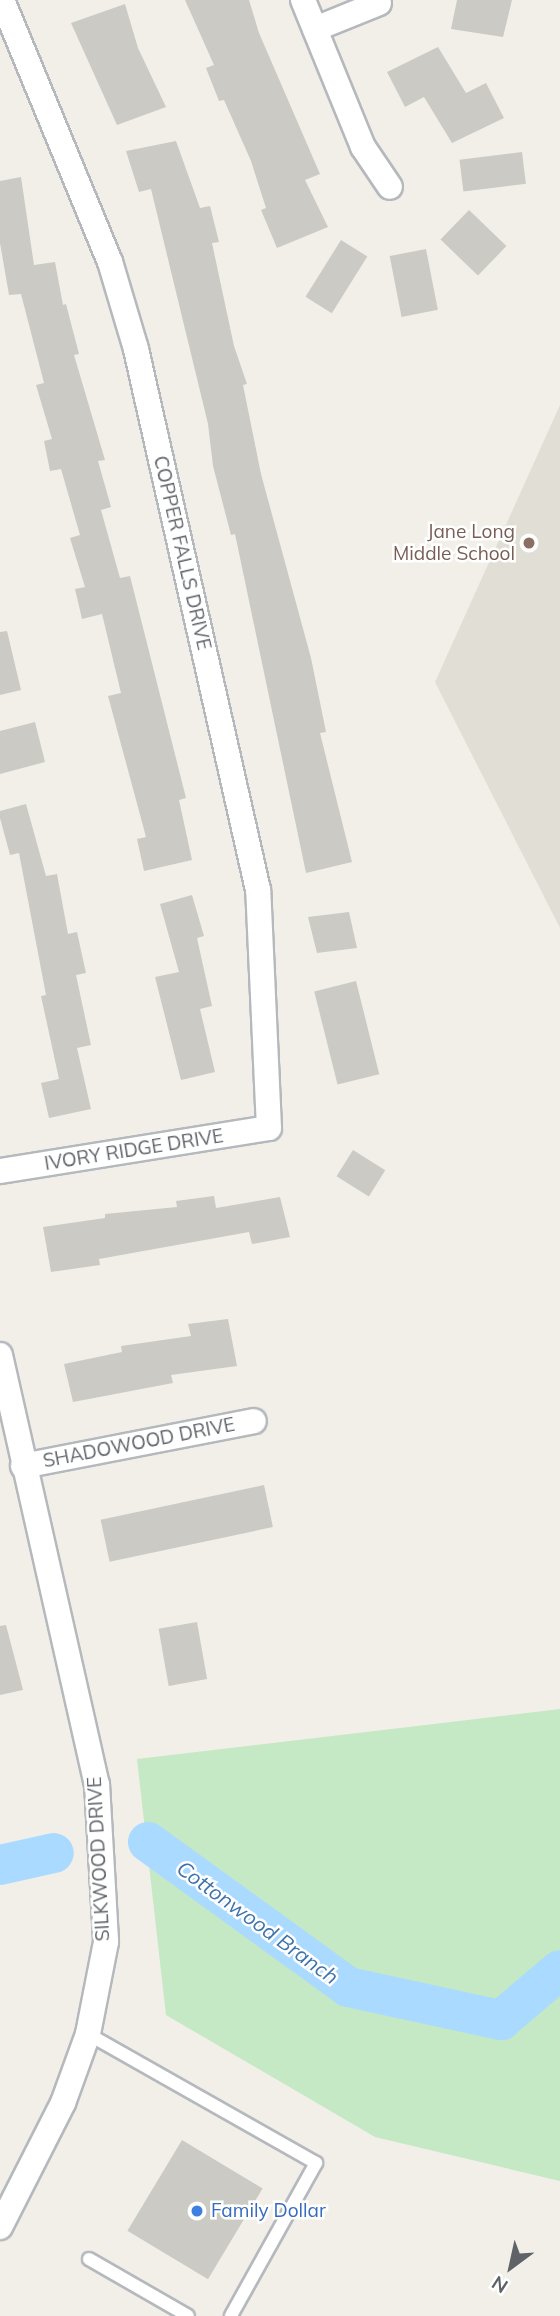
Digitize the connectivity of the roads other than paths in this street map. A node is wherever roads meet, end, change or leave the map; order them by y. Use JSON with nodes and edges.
{"nodes":[{"id":1,"x":2,"y":0,"type":"edge"},
{"id":2,"x":303,"y":0,"type":"edge"},
{"id":3,"x":379,"y":3,"type":"dead end"},
{"id":4,"x":315,"y":29,"type":"junction"},
{"id":5,"x":390,"y":187,"type":"dead end"},
{"id":6,"x":269,"y":1128,"type":"joint"},
{"id":7,"x":0,"y":1171,"type":"edge"},
{"id":8,"x":0,"y":1355,"type":"edge"},
{"id":9,"x":254,"y":1421,"type":"dead end"},
{"id":10,"x":23,"y":1465,"type":"junction"},
{"id":11,"x":88,"y":2034,"type":"junction"},
{"id":12,"x":0,"y":2227,"type":"edge"},
{"id":13,"x":89,"y":2259,"type":"dead end"},
{"id":14,"x":188,"y":2316,"type":"edge"},
{"id":15,"x":232,"y":2316,"type":"edge"}],
"edges":[{"from":1,"to":6,"type":"street","name":"COPPER FALLS DRIVE"},
{"from":2,"to":4,"type":"street"},
{"from":3,"to":4,"type":"street"},
{"from":4,"to":5,"type":"street"},
{"from":6,"to":7,"type":"street","name":"IVORY RIDGE DRIVE"},
{"from":8,"to":10,"type":"street","name":"SILKWOOD DRIVE"},
{"from":9,"to":10,"type":"street","name":"SHADOWOOD DRIVE"},
{"from":10,"to":11,"type":"street","name":"SILKWOOD DRIVE"},
{"from":11,"to":12,"type":"street","name":"SILKWOOD DRIVE"},
{"from":11,"to":15,"type":"lane"},
{"from":13,"to":14,"type":"lane"}]}
